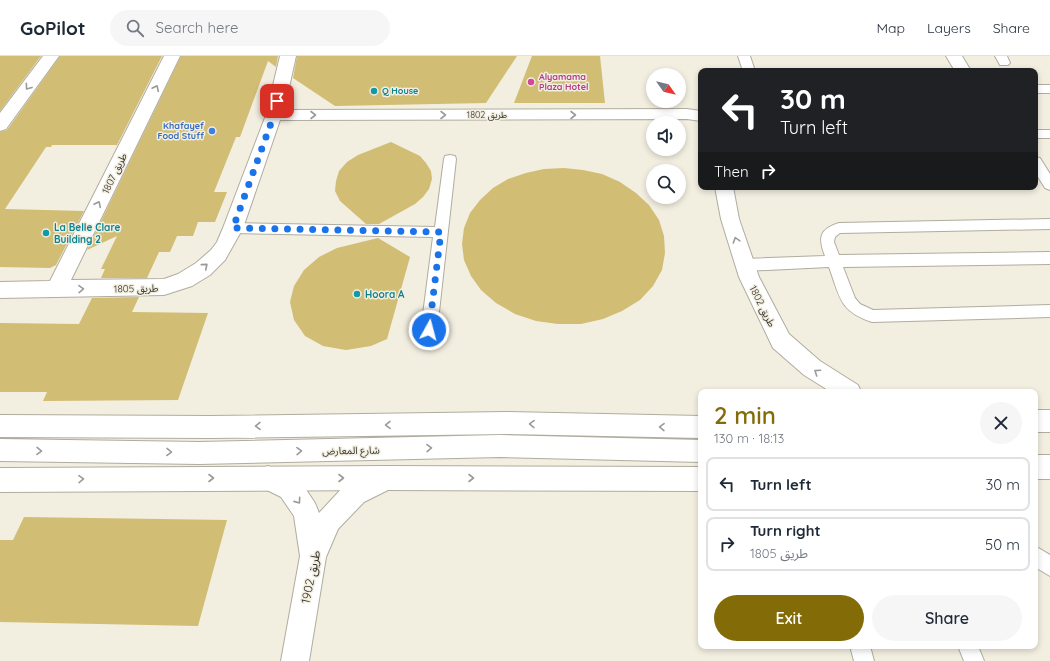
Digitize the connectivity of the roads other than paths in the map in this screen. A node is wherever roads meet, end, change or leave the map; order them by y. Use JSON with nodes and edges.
{"nodes":[{"id":1,"x":51,"y":56,"type":"edge"},
{"id":2,"x":172,"y":56,"type":"edge"},
{"id":3,"x":288,"y":56,"type":"edge"},
{"id":4,"x":744,"y":56,"type":"edge"},
{"id":5,"x":954,"y":56,"type":"edge"},
{"id":6,"x":748,"y":68,"type":"edge"},
{"id":7,"x":961,"y":68,"type":"edge"},
{"id":8,"x":1038,"y":89,"type":"edge"},
{"id":9,"x":1050,"y":89,"type":"edge"},
{"id":10,"x":274,"y":115,"type":"junction"},
{"id":11,"x":698,"y":116,"type":"edge"},
{"id":12,"x":0,"y":125,"type":"edge"},
{"id":13,"x":1038,"y":134,"type":"edge"},
{"id":14,"x":1050,"y":134,"type":"edge"},
{"id":15,"x":450,"y":159,"type":"dead end"},
{"id":16,"x":1038,"y":166,"type":"edge"},
{"id":17,"x":1050,"y":185,"type":"edge"},
{"id":18,"x":725,"y":190,"type":"edge"},
{"id":19,"x":1050,"y":224,"type":"edge"},
{"id":20,"x":233,"y":228,"type":"junction"},
{"id":21,"x":441,"y":232,"type":"junction"},
{"id":22,"x":1050,"y":258,"type":"edge"},
{"id":23,"x":834,"y":261,"type":"junction"},
{"id":24,"x":745,"y":265,"type":"junction"},
{"id":25,"x":0,"y":290,"type":"edge"},
{"id":26,"x":56,"y":290,"type":"junction"},
{"id":27,"x":1050,"y":312,"type":"edge"},
{"id":28,"x":429,"y":330,"type":"dead end"},
{"id":29,"x":845,"y":389,"type":"edge"},
{"id":30,"x":1050,"y":420,"type":"edge"},
{"id":31,"x":1038,"y":421,"type":"edge"},
{"id":32,"x":0,"y":426,"type":"edge"},
{"id":33,"x":698,"y":427,"type":"edge"},
{"id":34,"x":0,"y":450,"type":"edge"},
{"id":35,"x":698,"y":451,"type":"edge"},
{"id":36,"x":1038,"y":467,"type":"edge"},
{"id":37,"x":1050,"y":467,"type":"edge"},
{"id":38,"x":268,"y":478,"type":"junction"},
{"id":39,"x":387,"y":478,"type":"junction"},
{"id":40,"x":698,"y":479,"type":"edge"},
{"id":41,"x":0,"y":480,"type":"edge"},
{"id":42,"x":313,"y":556,"type":"junction"},
{"id":43,"x":1038,"y":558,"type":"edge"},
{"id":44,"x":1050,"y":566,"type":"edge"},
{"id":45,"x":861,"y":649,"type":"edge"},
{"id":46,"x":969,"y":649,"type":"edge"},
{"id":47,"x":295,"y":661,"type":"edge"},
{"id":48,"x":864,"y":661,"type":"edge"},
{"id":49,"x":974,"y":661,"type":"edge"}],
"edges":[{"from":1,"to":12,"type":"street","one_way":true},
{"from":26,"to":2,"type":"street","name":"طريق 1807","one_way":true},
{"from":3,"to":10,"type":"street","name":"طريق 1805"},
{"from":4,"to":6,"type":"lane"},
{"from":5,"to":7,"type":"street"},
{"from":8,"to":9,"type":"lane"},
{"from":10,"to":11,"type":"street","name":"طريق 1802","one_way":true},
{"from":10,"to":20,"type":"street","name":"طريق 1805"},
{"from":13,"to":14,"type":"lane"},
{"from":15,"to":21,"type":"lane"},
{"from":16,"to":17,"type":"lane"},
{"from":24,"to":18,"type":"street","name":"طريق 1802","one_way":true},
{"from":19,"to":23,"type":"lane"},
{"from":20,"to":21,"type":"lane"},
{"from":26,"to":20,"type":"street","name":"طريق 1805","one_way":true},
{"from":21,"to":28,"type":"lane"},
{"from":22,"to":23,"type":"lane"},
{"from":23,"to":24,"type":"lane"},
{"from":23,"to":27,"type":"lane"},
{"from":29,"to":24,"type":"street","name":"طريق 1802","one_way":true},
{"from":25,"to":26,"type":"street","name":"طريق 1805"},
{"from":30,"to":31,"type":"street"},
{"from":33,"to":32,"type":"street","one_way":true},
{"from":34,"to":35,"type":"street","name":"شارع المعارض","one_way":true},
{"from":36,"to":37,"type":"street"},
{"from":38,"to":39,"type":"street","one_way":true},
{"from":41,"to":38,"type":"street","one_way":true},
{"from":38,"to":42,"type":"street","one_way":true},
{"from":39,"to":40,"type":"street","one_way":true},
{"from":39,"to":42,"type":"street","name":"طريق 1902"},
{"from":42,"to":47,"type":"street","name":"طريق 1902"},
{"from":43,"to":44,"type":"lane"},
{"from":45,"to":48,"type":"lane"},
{"from":46,"to":49,"type":"lane"}]}
